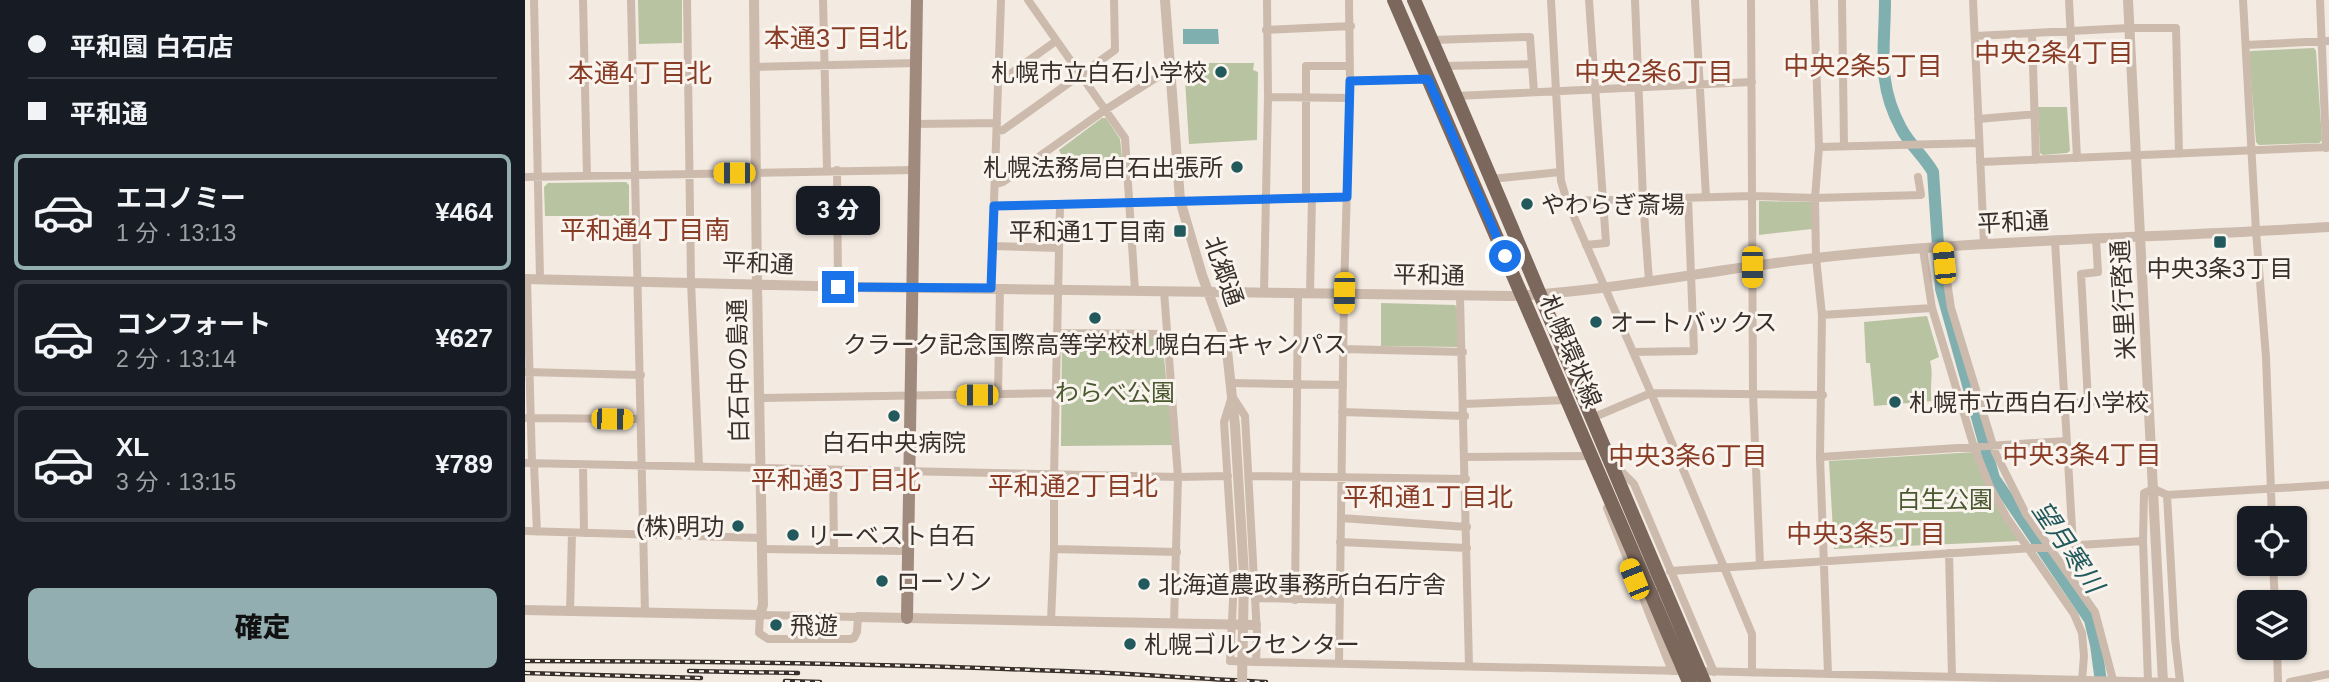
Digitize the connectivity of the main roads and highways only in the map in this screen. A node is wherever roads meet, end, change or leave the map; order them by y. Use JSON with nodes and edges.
{"nodes":[{"id":1,"x":917,"y":0,"type":"edge"},
{"id":2,"x":1394,"y":0,"type":"edge"},
{"id":3,"x":1415,"y":0,"type":"edge"},
{"id":4,"x":1658,"y":591,"type":"junction"},
{"id":5,"x":907,"y":618,"type":"road end"},
{"id":6,"x":1709,"y":677,"type":"edge"},
{"id":7,"x":1689,"y":682,"type":"edge"}],
"edges":[{"from":1,"to":5,"type":"main road"},
{"from":2,"to":4,"type":"main road","name":"札幌環状線"},
{"from":3,"to":4,"type":"main road","name":"札幌環状線"},
{"from":4,"to":6,"type":"main road","name":"札幌環状線","bridge":true},
{"from":4,"to":7,"type":"main road","name":"札幌環状線","bridge":true}]}
